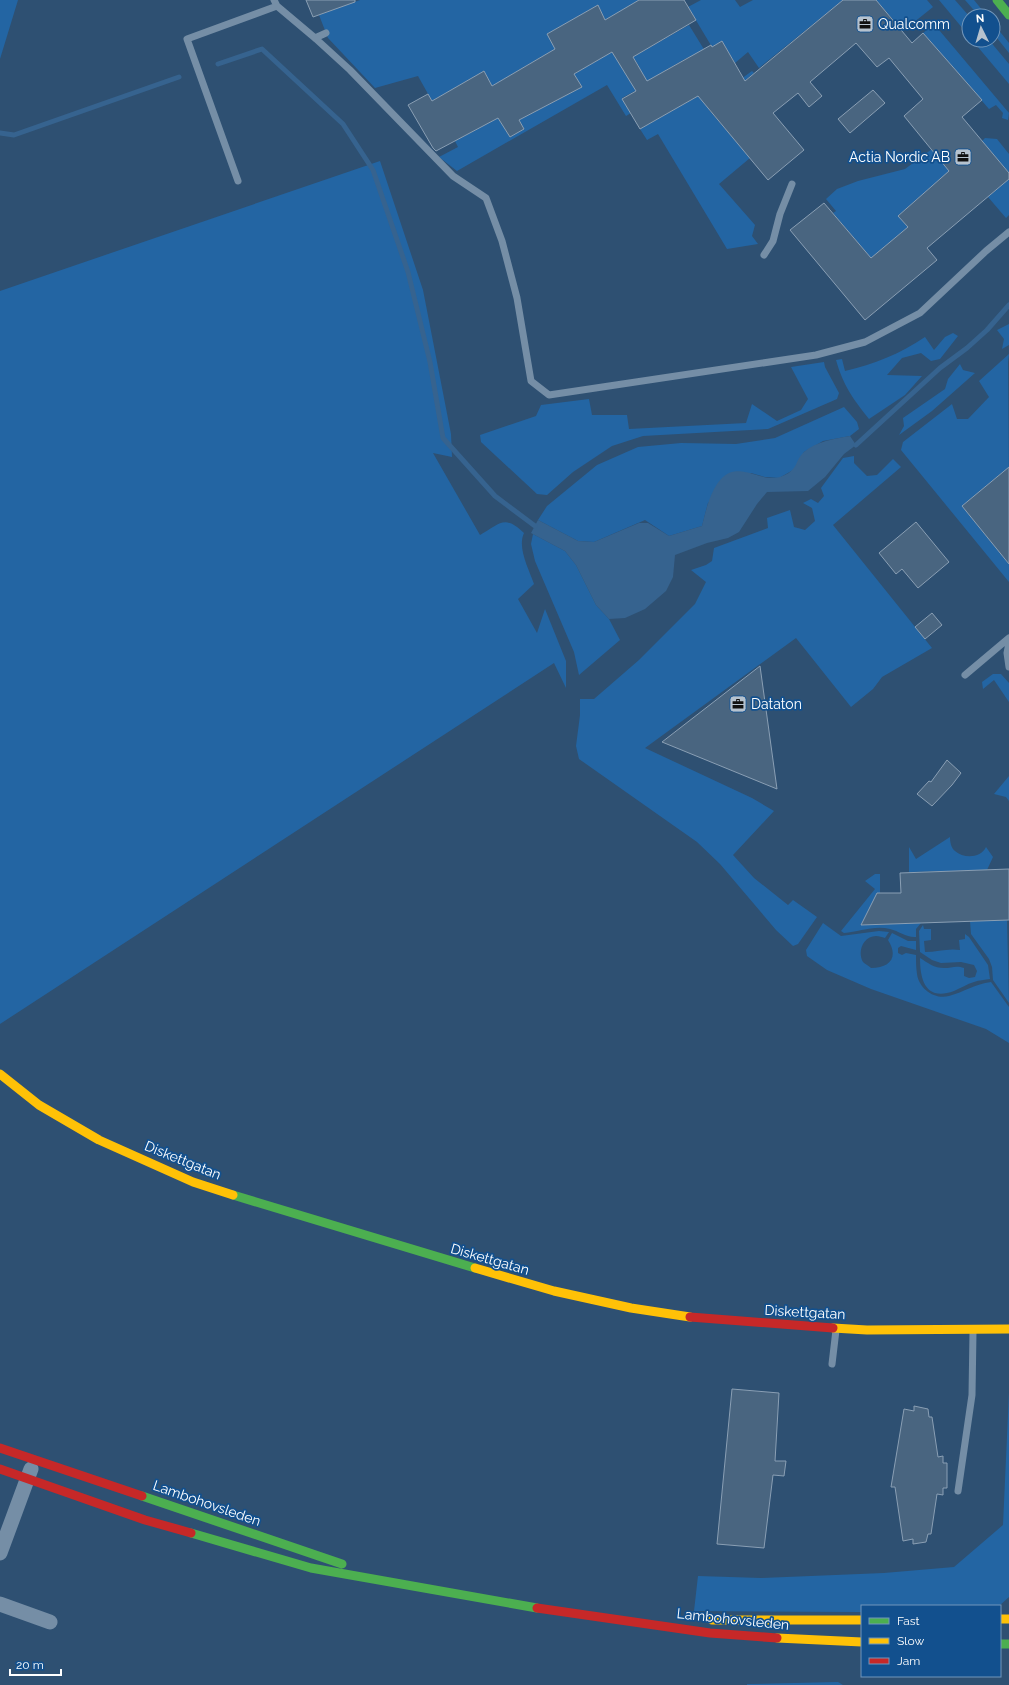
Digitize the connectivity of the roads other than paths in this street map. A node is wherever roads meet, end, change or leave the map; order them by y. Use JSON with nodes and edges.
{"nodes":[{"id":1,"x":997,"y":0,"type":"edge"},
{"id":2,"x":275,"y":3,"type":"edge"},
{"id":3,"x":1009,"y":15,"type":"edge"},
{"id":4,"x":326,"y":33,"type":"dead end"},
{"id":5,"x":315,"y":38,"type":"junction"},
{"id":6,"x":238,"y":181,"type":"dead end"},
{"id":7,"x":792,"y":184,"type":"dead end"},
{"id":8,"x":1009,"y":232,"type":"edge"},
{"id":9,"x":764,"y":255,"type":"dead end"},
{"id":10,"x":1009,"y":638,"type":"edge"},
{"id":11,"x":1009,"y":643,"type":"edge"},
{"id":12,"x":1009,"y":667,"type":"edge"},
{"id":13,"x":965,"y":675,"type":"dead end"},
{"id":14,"x":0,"y":1074,"type":"edge"},
{"id":15,"x":836,"y":1328,"type":"junction"},
{"id":16,"x":973,"y":1329,"type":"junction"},
{"id":17,"x":1009,"y":1329,"type":"edge"},
{"id":18,"x":832,"y":1364,"type":"dead end"},
{"id":19,"x":0,"y":1448,"type":"edge"},
{"id":20,"x":35,"y":1459,"type":"junction"},
{"id":21,"x":0,"y":1469,"type":"edge"},
{"id":22,"x":27,"y":1479,"type":"junction"},
{"id":23,"x":958,"y":1491,"type":"dead end"},
{"id":24,"x":0,"y":1553,"type":"edge"},
{"id":25,"x":405,"y":1585,"type":"junction"},
{"id":26,"x":0,"y":1604,"type":"edge"},
{"id":27,"x":602,"y":1617,"type":"junction"},
{"id":28,"x":686,"y":1620,"type":"dead end"},
{"id":29,"x":702,"y":1620,"type":"dead end"},
{"id":30,"x":861,"y":1620,"type":"edge"},
{"id":31,"x":50,"y":1622,"type":"dead end"},
{"id":32,"x":861,"y":1642,"type":"edge"}],
"edges":[{"from":1,"to":3,"type":"main road"},
{"from":2,"to":5,"type":"lane"},
{"from":2,"to":6,"type":"lane"},
{"from":4,"to":5,"type":"lane"},
{"from":5,"to":8,"type":"lane"},
{"from":7,"to":9,"type":"lane"},
{"from":10,"to":13,"type":"lane"},
{"from":11,"to":12,"type":"lane"},
{"from":14,"to":15,"type":"main road","name":"Diskettgatan"},
{"from":15,"to":16,"type":"main road","name":"Diskettgatan"},
{"from":15,"to":18,"type":"lane"},
{"from":16,"to":17,"type":"main road","name":"Diskettgatan"},
{"from":16,"to":23,"type":"lane"},
{"from":19,"to":20,"type":"main road","name":"Lambohovsleden"},
{"from":20,"to":22,"type":"street"},
{"from":20,"to":25,"type":"main road","name":"Lambohovsleden"},
{"from":21,"to":22,"type":"main road","name":"Lambohovsleden"},
{"from":22,"to":24,"type":"street"},
{"from":22,"to":25,"type":"main road","name":"Lambohovsleden"},
{"from":25,"to":27,"type":"main road","name":"Lambohovsleden"},
{"from":26,"to":31,"type":"street"},
{"from":27,"to":28,"type":"main road","name":"Lambohovsleden"},
{"from":27,"to":32,"type":"main road","name":"Lambohovsleden"},
{"from":29,"to":30,"type":"main road","name":"Lambohovsleden"}]}
